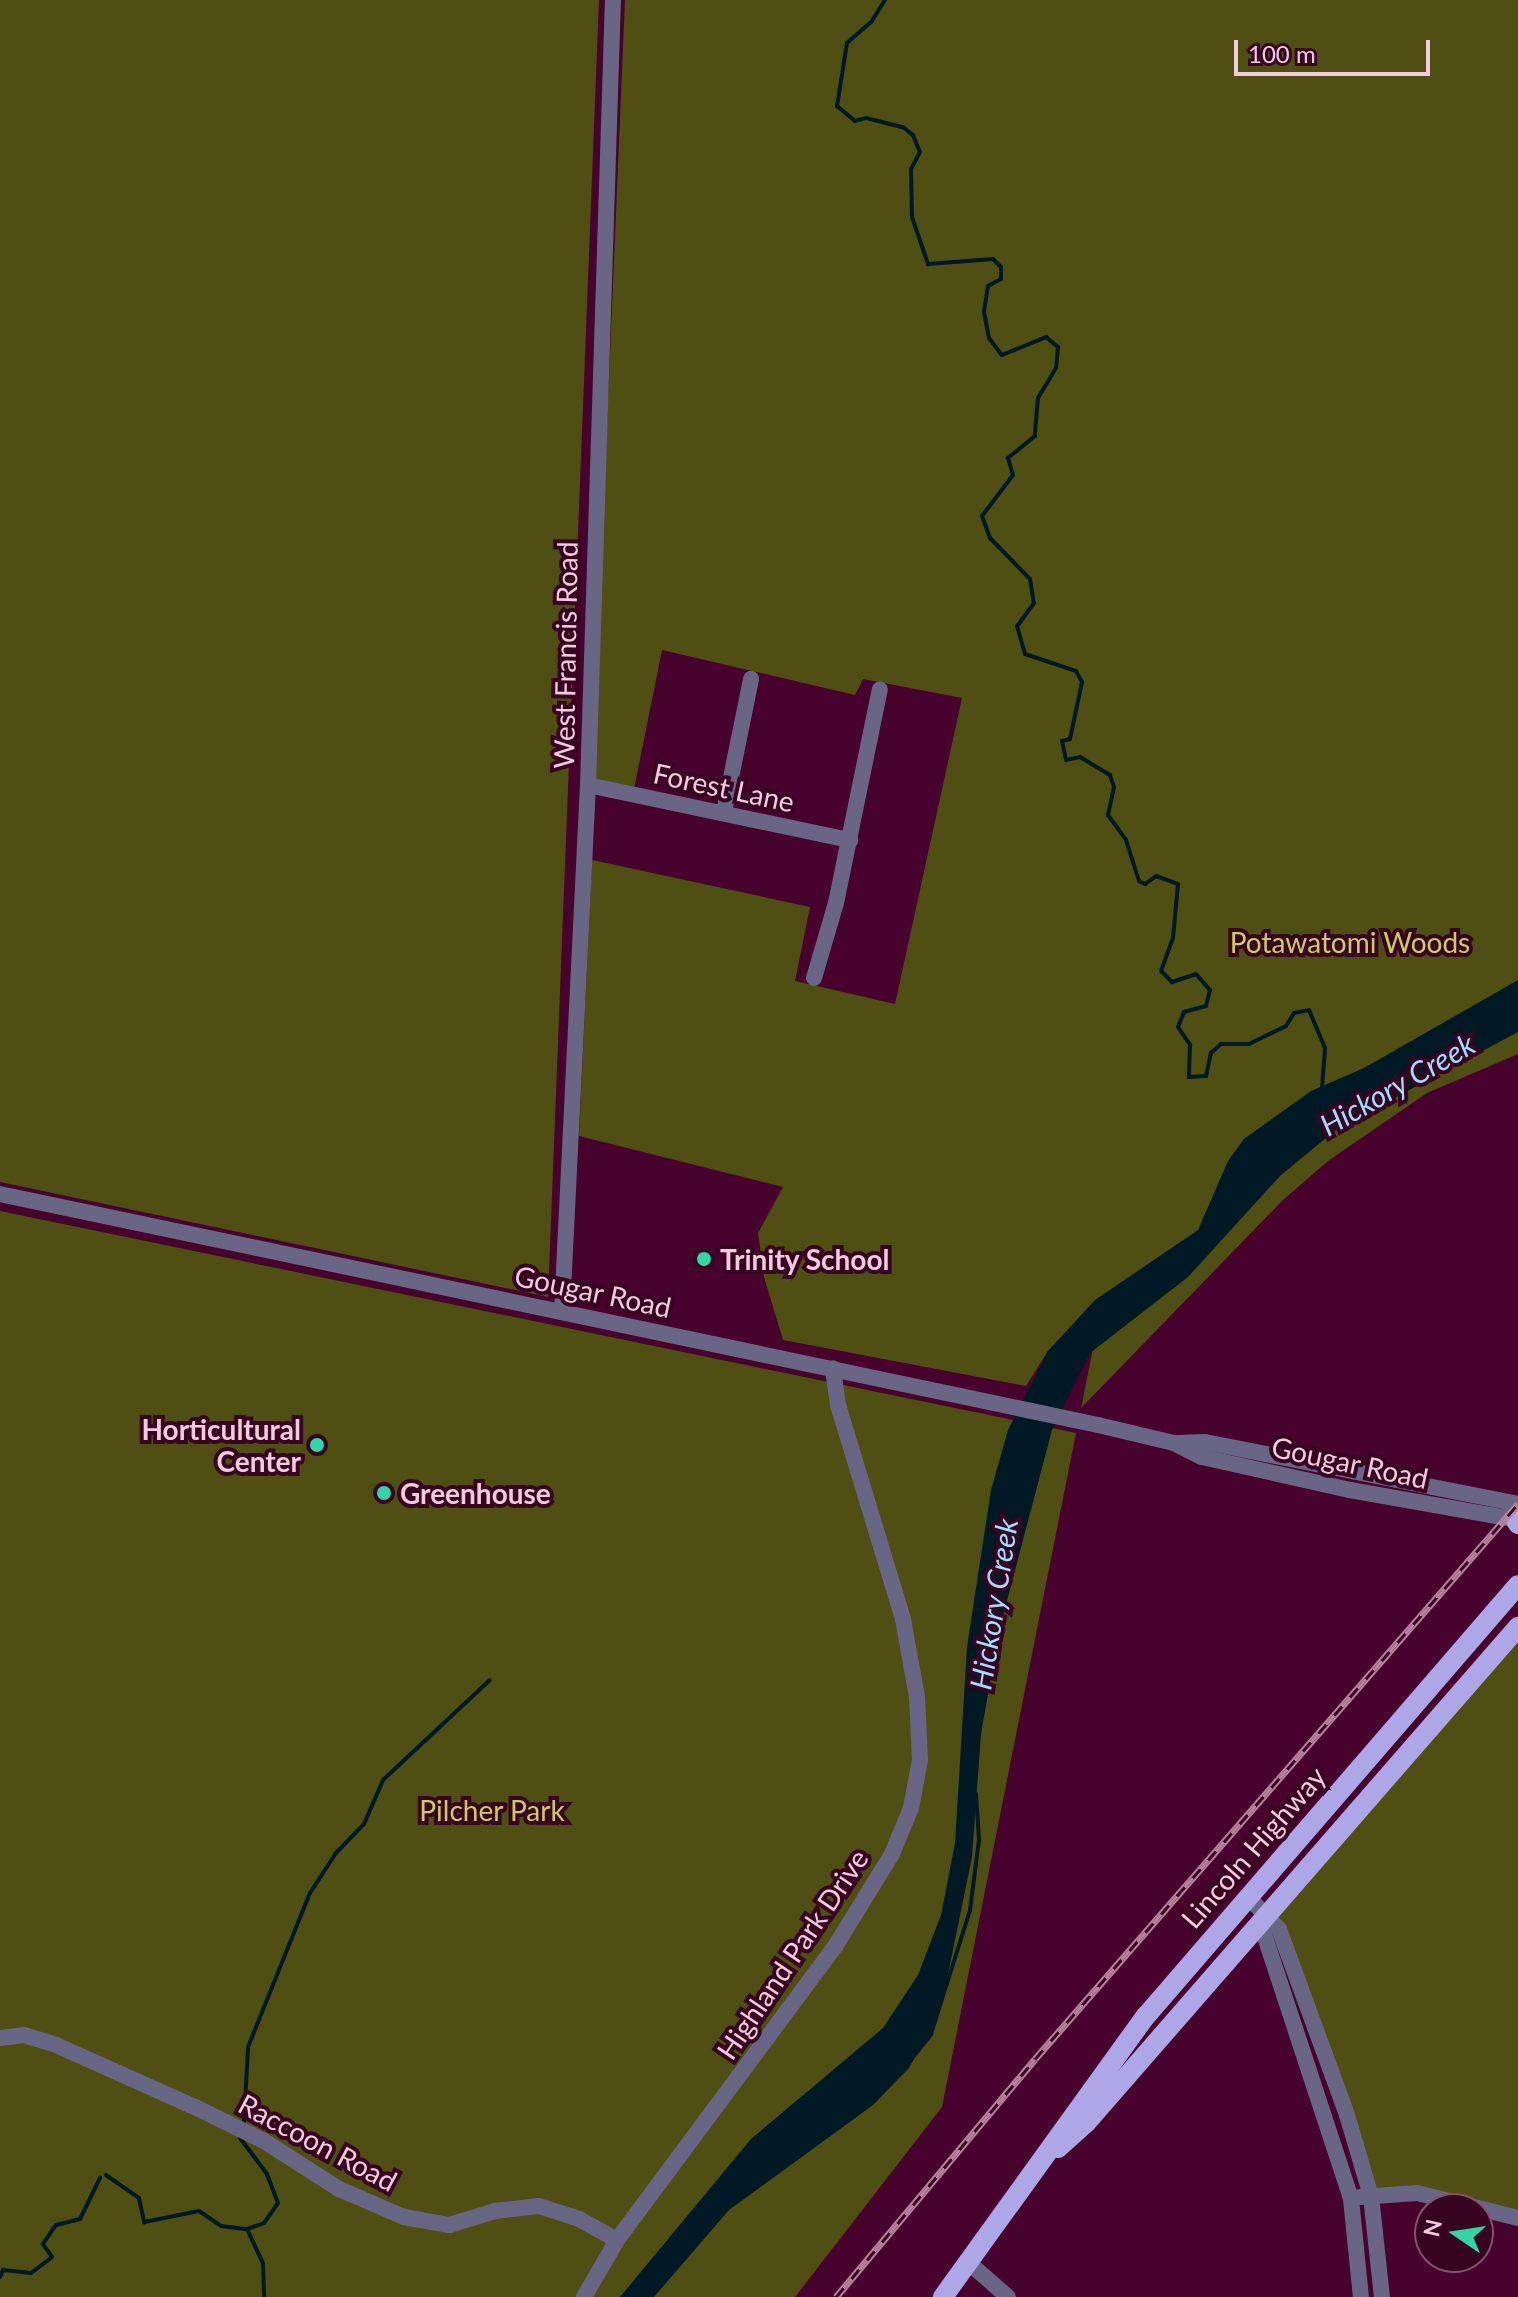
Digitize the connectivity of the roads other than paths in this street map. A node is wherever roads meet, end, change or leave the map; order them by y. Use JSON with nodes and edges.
{"nodes":[{"id":1,"x":613,"y":0,"type":"edge"},
{"id":2,"x":751,"y":679,"type":"dead end"},
{"id":3,"x":880,"y":689,"type":"dead end"},
{"id":4,"x":588,"y":785,"type":"junction"},
{"id":5,"x":724,"y":812,"type":"junction"},
{"id":6,"x":850,"y":840,"type":"junction"},
{"id":7,"x":814,"y":978,"type":"dead end"},
{"id":8,"x":0,"y":1194,"type":"edge"},
{"id":9,"x":562,"y":1311,"type":"junction"},
{"id":10,"x":833,"y":1368,"type":"junction"},
{"id":11,"x":1517,"y":1517,"type":"edge"},
{"id":12,"x":1517,"y":1584,"type":"edge"},
{"id":13,"x":1518,"y":1627,"type":"edge"},
{"id":14,"x":1247,"y":1896,"type":"junction"},
{"id":15,"x":1266,"y":1917,"type":"junction"},
{"id":16,"x":0,"y":2038,"type":"edge"},
{"id":17,"x":1046,"y":2158,"type":"junction"},
{"id":18,"x":1371,"y":2196,"type":"junction"},
{"id":19,"x":1351,"y":2199,"type":"junction"},
{"id":20,"x":1518,"y":2218,"type":"edge"},
{"id":21,"x":617,"y":2240,"type":"junction"},
{"id":22,"x":968,"y":2262,"type":"junction"},
{"id":23,"x":584,"y":2297,"type":"edge"},
{"id":24,"x":943,"y":2297,"type":"edge"},
{"id":25,"x":1008,"y":2297,"type":"edge"},
{"id":26,"x":1361,"y":2297,"type":"edge"},
{"id":27,"x":1382,"y":2297,"type":"edge"}],
"edges":[{"from":1,"to":4,"type":"street","name":"West Francis Road"},
{"from":2,"to":5,"type":"street"},
{"from":3,"to":6,"type":"street"},
{"from":4,"to":5,"type":"street","name":"Forest Lane"},
{"from":4,"to":9,"type":"street","name":"West Francis Road"},
{"from":5,"to":6,"type":"street","name":"Forest Lane"},
{"from":6,"to":7,"type":"street"},
{"from":8,"to":9,"type":"street","name":"Gougar Road"},
{"from":9,"to":10,"type":"street","name":"Gougar Road"},
{"from":10,"to":11,"type":"street","name":"Gougar Road"},
{"from":10,"to":21,"type":"street","name":"Highland Park Drive"},
{"from":12,"to":14,"type":"main road","name":"Lincoln Highway"},
{"from":13,"to":15,"type":"main road","name":"Lincoln Highway"},
{"from":14,"to":15,"type":"street"},
{"from":14,"to":17,"type":"main road","name":"Lincoln Highway"},
{"from":15,"to":17,"type":"main road","name":"Lincoln Highway"},
{"from":15,"to":18,"type":"street"},
{"from":15,"to":19,"type":"street"},
{"from":16,"to":21,"type":"street","name":"Raccoon Road"},
{"from":17,"to":22,"type":"main road","name":"Lincoln Highway"},
{"from":18,"to":19,"type":"street"},
{"from":18,"to":20,"type":"street"},
{"from":18,"to":27,"type":"street"},
{"from":19,"to":26,"type":"street"},
{"from":21,"to":23,"type":"street","name":"Highland Park Drive"},
{"from":22,"to":24,"type":"main road","name":"Lincoln Highway"},
{"from":22,"to":25,"type":"street"}]}
